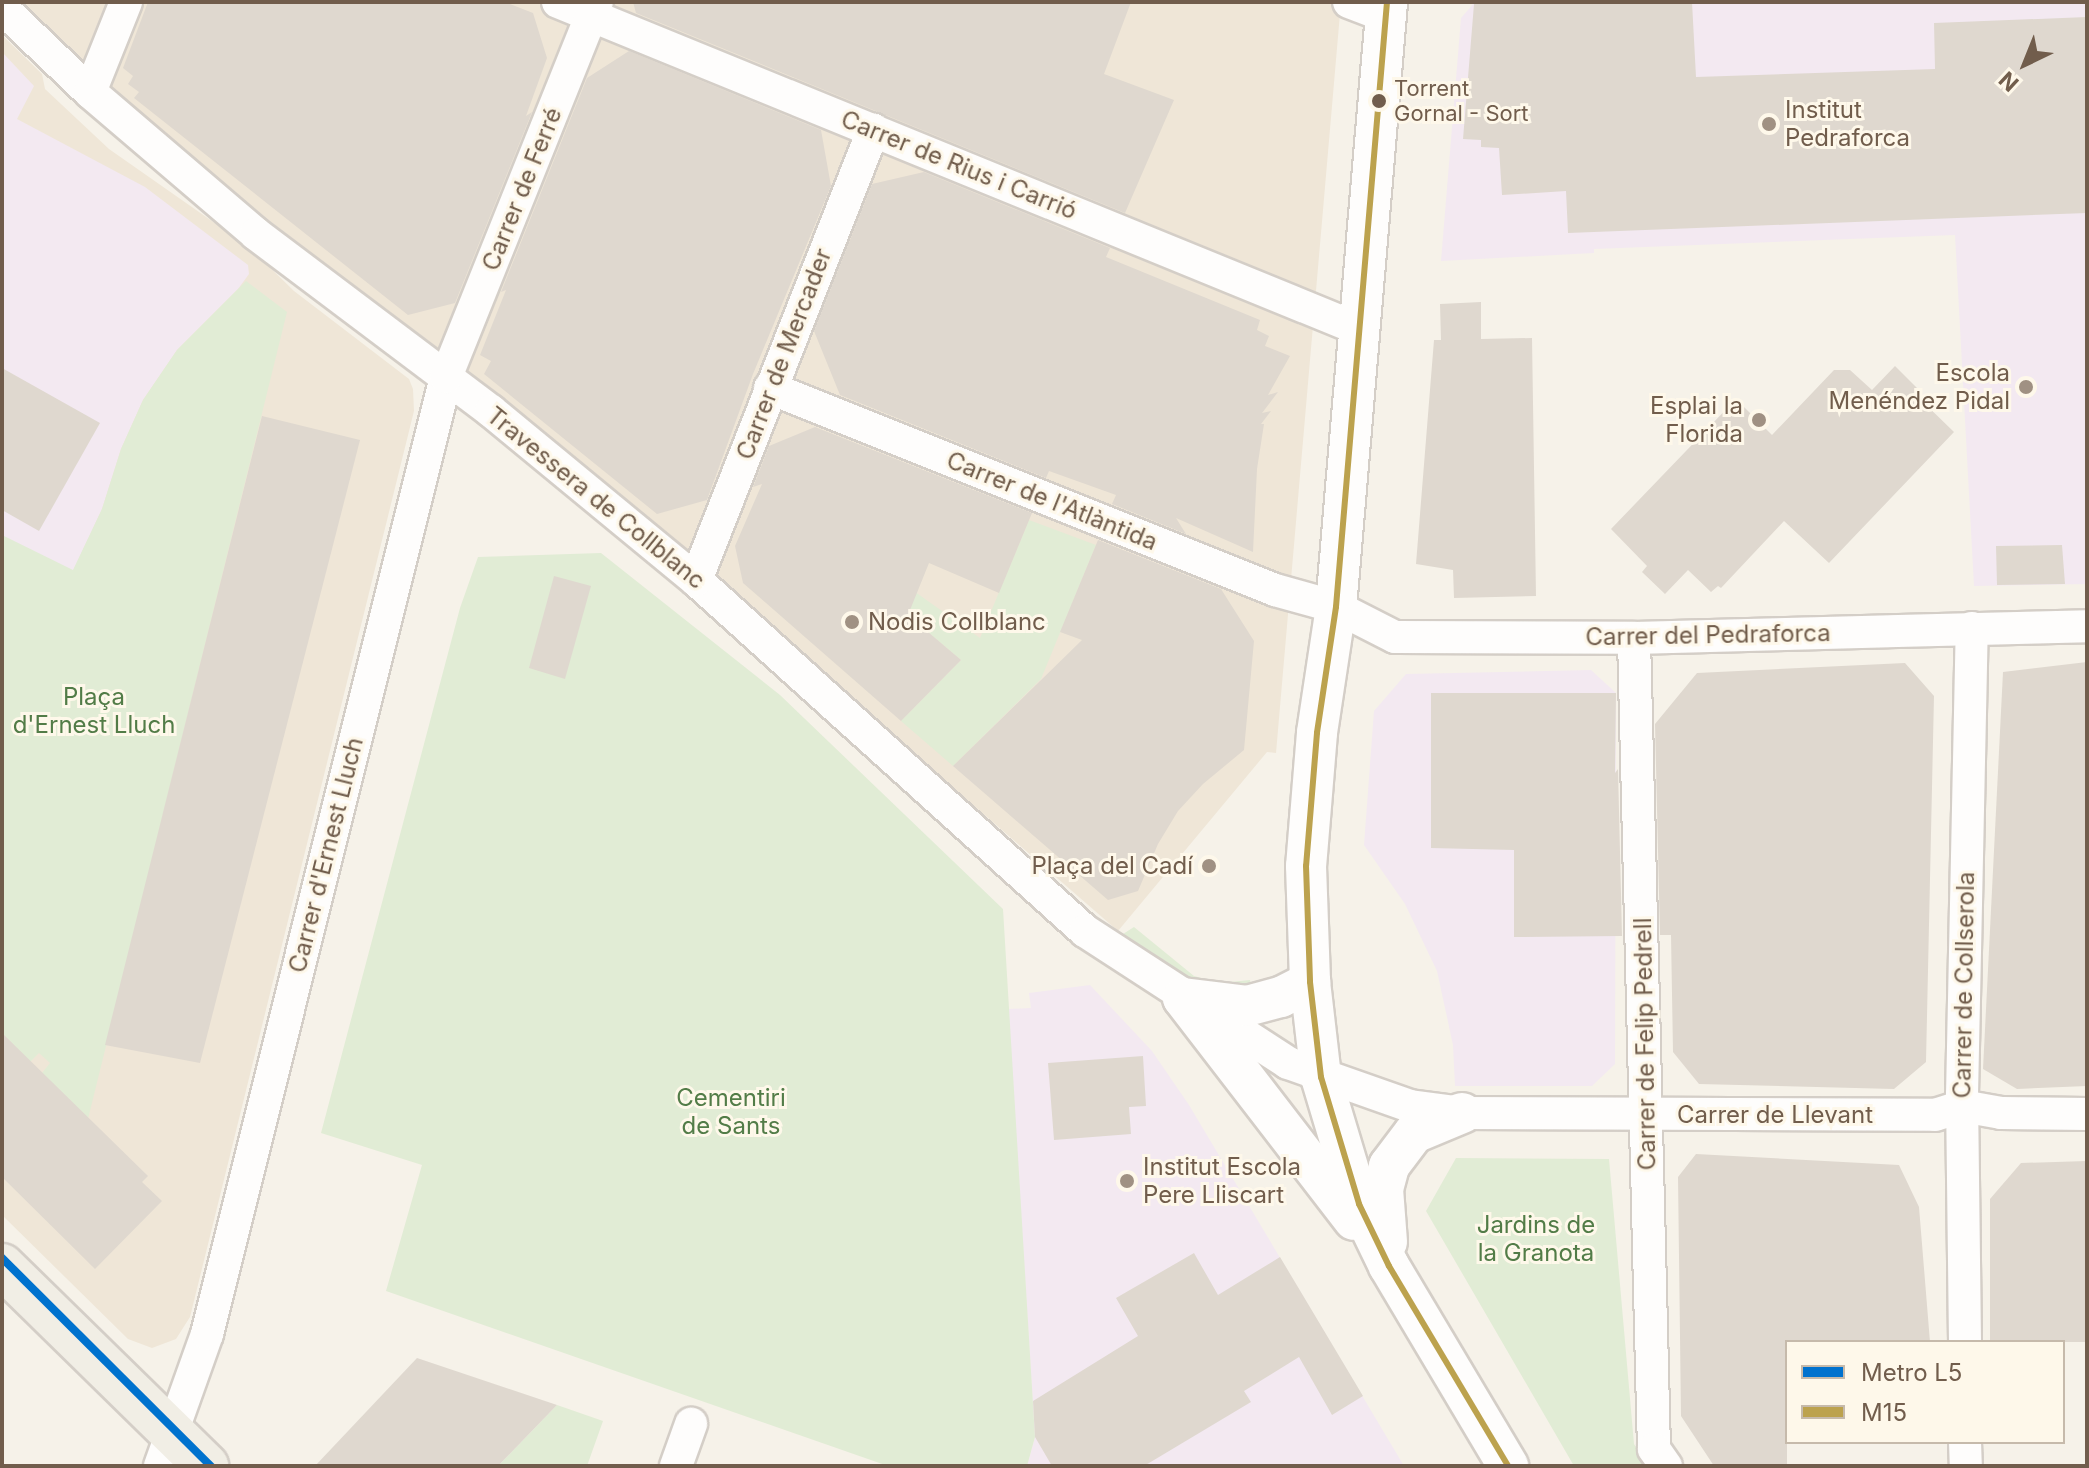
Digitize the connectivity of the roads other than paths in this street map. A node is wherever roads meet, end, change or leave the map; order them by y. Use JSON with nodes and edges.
{"nodes":[{"id":1,"x":126,"y":2,"type":"edge"},
{"id":2,"x":558,"y":2,"type":"edge"},
{"id":3,"x":1349,"y":2,"type":"edge"},
{"id":4,"x":2,"y":8,"type":"edge"},
{"id":5,"x":594,"y":9,"type":"edge"},
{"id":6,"x":1387,"y":9,"type":"edge"},
{"id":7,"x":90,"y":92,"type":"junction"},
{"id":8,"x":873,"y":130,"type":"junction"},
{"id":9,"x":1359,"y":329,"type":"junction"},
{"id":10,"x":446,"y":377,"type":"junction"},
{"id":11,"x":770,"y":388,"type":"junction"},
{"id":12,"x":696,"y":580,"type":"junction"},
{"id":13,"x":1336,"y":607,"type":"junction"},
{"id":14,"x":2087,"y":626,"type":"edge"},
{"id":15,"x":1972,"y":628,"type":"junction"},
{"id":16,"x":1634,"y":638,"type":"junction"},
{"id":17,"x":1310,"y":982,"type":"junction"},
{"id":18,"x":1183,"y":998,"type":"junction"},
{"id":19,"x":1321,"y":1077,"type":"junction"},
{"id":20,"x":1962,"y":1106,"type":"junction"},
{"id":21,"x":1462,"y":1113,"type":"junction"},
{"id":22,"x":2087,"y":1114,"type":"edge"},
{"id":23,"x":1647,"y":1115,"type":"junction"},
{"id":24,"x":2,"y":1266,"type":"edge"},
{"id":25,"x":1389,"y":1266,"type":"junction"},
{"id":26,"x":1965,"y":1340,"type":"edge"},
{"id":27,"x":691,"y":1424,"type":"dead end"},
{"id":28,"x":1965,"y":1444,"type":"edge"},
{"id":29,"x":165,"y":1448,"type":"edge"},
{"id":30,"x":1660,"y":1457,"type":"edge"},
{"id":31,"x":206,"y":1466,"type":"edge"},
{"id":32,"x":676,"y":1466,"type":"edge"},
{"id":33,"x":1508,"y":1466,"type":"edge"},
{"id":34,"x":1966,"y":1466,"type":"edge"}],
"edges":[{"from":1,"to":7,"type":"street"},
{"from":2,"to":5,"type":"street","name":"Carrer de Rius i Carrió"},
{"from":3,"to":6,"type":"street"},
{"from":4,"to":7,"type":"street","name":"Travessera de Collblanc"},
{"from":5,"to":8,"type":"street","name":"Carrer de Rius i Carrió"},
{"from":5,"to":10,"type":"street","name":"Carrer de Ferré"},
{"from":6,"to":9,"type":"street"},
{"from":7,"to":10,"type":"street","name":"Travessera de Collblanc"},
{"from":8,"to":9,"type":"street","name":"Carrer de Rius i Carrió"},
{"from":8,"to":11,"type":"street","name":"Carrer de Mercader"},
{"from":9,"to":13,"type":"street"},
{"from":10,"to":12,"type":"street","name":"Travessera de Collblanc"},
{"from":10,"to":29,"type":"street","name":"Carrer d'Ernest Lluch"},
{"from":11,"to":12,"type":"street","name":"Carrer de Mercader"},
{"from":11,"to":13,"type":"street","name":"Carrer de l'Atlàntida"},
{"from":12,"to":18,"type":"street","name":"Travessera de Collblanc"},
{"from":13,"to":16,"type":"street","name":"Carrer del Pedraforca"},
{"from":13,"to":17,"type":"street"},
{"from":14,"to":15,"type":"street","name":"Carrer del Pedraforca"},
{"from":15,"to":16,"type":"street","name":"Carrer del Pedraforca"},
{"from":15,"to":20,"type":"street","name":"Carrer de Collserola"},
{"from":16,"to":23,"type":"street","name":"Carrer de Felip Pedrell"},
{"from":17,"to":18,"type":"street"},
{"from":17,"to":19,"type":"street"},
{"from":18,"to":19,"type":"street"},
{"from":18,"to":25,"type":"street"},
{"from":19,"to":21,"type":"street","name":"Carrer de Llevant"},
{"from":19,"to":25,"type":"street"},
{"from":20,"to":22,"type":"street","name":"Carrer de Llevant"},
{"from":20,"to":23,"type":"street","name":"Carrer de Llevant"},
{"from":20,"to":26,"type":"street","name":"Carrer de Collserola"},
{"from":21,"to":23,"type":"street","name":"Carrer de Llevant"},
{"from":21,"to":25,"type":"street"},
{"from":23,"to":30,"type":"street","name":"Carrer de Felip Pedrell"},
{"from":24,"to":29,"type":"main road"},
{"from":25,"to":33,"type":"street"},
{"from":27,"to":32,"type":"street"},
{"from":28,"to":34,"type":"street"},
{"from":29,"to":31,"type":"main road"}]}
